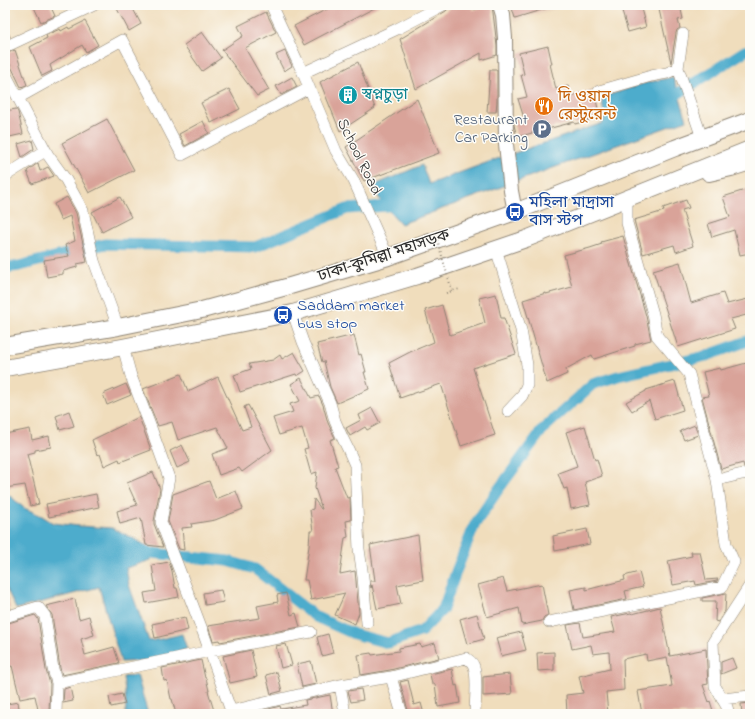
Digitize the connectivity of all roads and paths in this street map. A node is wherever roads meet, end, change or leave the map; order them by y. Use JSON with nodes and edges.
{"nodes":[{"id":1,"x":94,"y":5,"type":"edge"},
{"id":2,"x":270,"y":5,"type":"edge"},
{"id":3,"x":443,"y":5,"type":"edge"},
{"id":4,"x":500,"y":5,"type":"edge"},
{"id":5,"x":683,"y":34,"type":"dead end"},
{"id":6,"x":5,"y":47,"type":"edge"},
{"id":7,"x":678,"y":69,"type":"junction"},
{"id":8,"x":5,"y":73,"type":"edge"},
{"id":9,"x":303,"y":73,"type":"junction"},
{"id":10,"x":309,"y":88,"type":"junction"},
{"id":11,"x":599,"y":91,"type":"dead end"},
{"id":12,"x":18,"y":98,"type":"junction"},
{"id":13,"x":750,"y":109,"type":"edge"},
{"id":14,"x":750,"y":120,"type":"edge"},
{"id":15,"x":700,"y":132,"type":"junction"},
{"id":16,"x":675,"y":148,"type":"junction"},
{"id":17,"x":750,"y":149,"type":"edge"},
{"id":18,"x":45,"y":151,"type":"junction"},
{"id":19,"x":750,"y":162,"type":"edge"},
{"id":20,"x":5,"y":176,"type":"edge"},
{"id":21,"x":671,"y":180,"type":"junction"},
{"id":22,"x":627,"y":198,"type":"junction"},
{"id":23,"x":515,"y":212,"type":"junction"},
{"id":24,"x":434,"y":232,"type":"dead end"},
{"id":25,"x":496,"y":249,"type":"junction"},
{"id":26,"x":388,"y":257,"type":"junction"},
{"id":27,"x":452,"y":290,"type":"junction"},
{"id":28,"x":460,"y":290,"type":"dead end"},
{"id":29,"x":446,"y":293,"type":"dead end"},
{"id":30,"x":293,"y":313,"type":"junction"},
{"id":31,"x":118,"y":327,"type":"junction"},
{"id":32,"x":5,"y":346,"type":"edge"},
{"id":33,"x":123,"y":348,"type":"junction"},
{"id":34,"x":5,"y":368,"type":"edge"},
{"id":35,"x":508,"y":411,"type":"dead end"},
{"id":36,"x":750,"y":473,"type":"edge"},
{"id":37,"x":717,"y":480,"type":"junction"},
{"id":38,"x":750,"y":585,"type":"edge"},
{"id":39,"x":5,"y":617,"type":"edge"},
{"id":40,"x":549,"y":622,"type":"dead end"},
{"id":41,"x":367,"y":623,"type":"dead end"},
{"id":42,"x":311,"y":632,"type":"dead end"},
{"id":43,"x":210,"y":651,"type":"junction"},
{"id":44,"x":391,"y":677,"type":"junction"},
{"id":45,"x":57,"y":683,"type":"junction"},
{"id":46,"x":340,"y":685,"type":"junction"},
{"id":47,"x":750,"y":696,"type":"edge"},
{"id":48,"x":722,"y":699,"type":"junction"},
{"id":49,"x":232,"y":712,"type":"edge"},
{"id":50,"x":56,"y":714,"type":"edge"},
{"id":51,"x":345,"y":714,"type":"edge"},
{"id":52,"x":402,"y":714,"type":"edge"},
{"id":53,"x":475,"y":714,"type":"edge"},
{"id":54,"x":729,"y":714,"type":"edge"}],
"edges":[{"from":1,"to":6,"type":"street"},
{"from":2,"to":9,"type":"street","name":"School Road"},
{"from":3,"to":9,"type":"street"},
{"from":4,"to":23,"type":"main road"},
{"from":5,"to":7,"type":"street"},
{"from":7,"to":11,"type":"street"},
{"from":7,"to":15,"type":"street"},
{"from":8,"to":12,"type":"street"},
{"from":9,"to":10,"type":"street","name":"School Road"},
{"from":10,"to":12,"type":"street"},
{"from":10,"to":26,"type":"street","name":"School Road"},
{"from":12,"to":18,"type":"street"},
{"from":13,"to":15,"type":"highway"},
{"from":14,"to":16,"type":"highway","name":"ঢাকা–কুমিল্লা মহাসড়ক"},
{"from":15,"to":16,"type":"highway"},
{"from":16,"to":23,"type":"highway","name":"ঢাকা–কুমিল্লা মহাসড়ক"},
{"from":17,"to":21,"type":"highway","name":"ঢাকা–কুমিল্লা মহাসড়ক"},
{"from":18,"to":20,"type":"street"},
{"from":18,"to":31,"type":"street"},
{"from":19,"to":21,"type":"highway"},
{"from":21,"to":22,"type":"highway","name":"ঢাকা–কুমিল্লা মহাসড়ক"},
{"from":22,"to":25,"type":"highway","name":"ঢাকা–কুমিল্লা মহাসড়ক"},
{"from":22,"to":37,"type":"street"},
{"from":23,"to":26,"type":"highway","name":"ঢাকা–কুমিল্লা মহাসড়ক"},
{"from":24,"to":27,"type":"path","bridge":true},
{"from":25,"to":30,"type":"highway","name":"ঢাকা–কুমিল্লা মহাসড়ক"},
{"from":25,"to":35,"type":"street"},
{"from":26,"to":31,"type":"highway","name":"ঢাকা–কুমিল্লা মহাসড়ক"},
{"from":27,"to":28,"type":"path"},
{"from":27,"to":29,"type":"path"},
{"from":30,"to":33,"type":"highway","name":"ঢাকা–কুমিল্লা মহাসড়ক"},
{"from":30,"to":41,"type":"street"},
{"from":31,"to":32,"type":"highway","name":"ঢাকা–কুমিল্লা মহাসড়ক"},
{"from":33,"to":34,"type":"highway","name":"ঢাকা–কুমিল্লা মহাসড়ক"},
{"from":33,"to":43,"type":"street"},
{"from":36,"to":37,"type":"street"},
{"from":37,"to":40,"type":"street"},
{"from":38,"to":48,"type":"street"},
{"from":39,"to":45,"type":"street"},
{"from":42,"to":43,"type":"street"},
{"from":43,"to":45,"type":"street"},
{"from":43,"to":49,"type":"street"},
{"from":44,"to":46,"type":"street"},
{"from":44,"to":52,"type":"street"},
{"from":44,"to":53,"type":"street"},
{"from":45,"to":50,"type":"street"},
{"from":46,"to":49,"type":"street"},
{"from":46,"to":51,"type":"street"},
{"from":47,"to":48,"type":"street"},
{"from":48,"to":54,"type":"street"}]}
